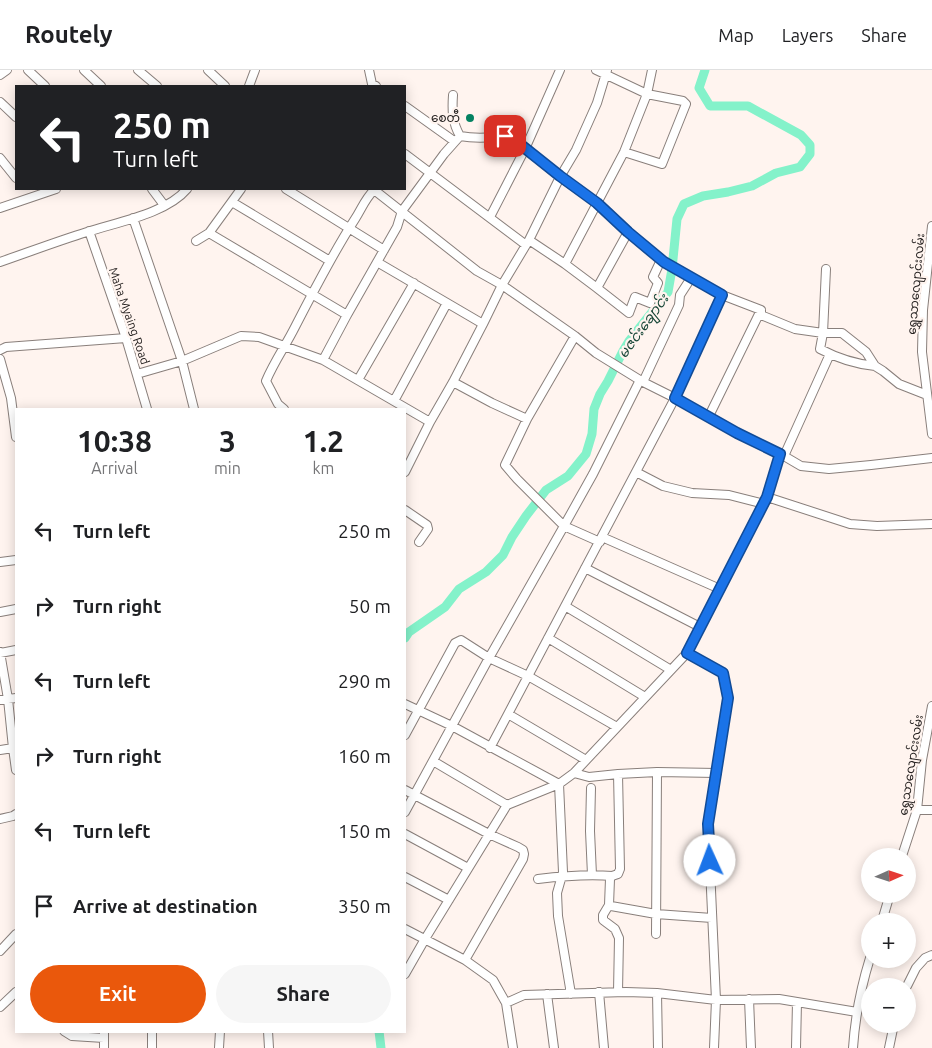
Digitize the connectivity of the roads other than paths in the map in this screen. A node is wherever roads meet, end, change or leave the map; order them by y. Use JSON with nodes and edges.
{"nodes":[{"id":1,"x":7,"y":70,"type":"edge"},
{"id":2,"x":28,"y":70,"type":"edge"},
{"id":3,"x":84,"y":70,"type":"edge"},
{"id":4,"x":138,"y":70,"type":"edge"},
{"id":5,"x":208,"y":70,"type":"edge"},
{"id":6,"x":255,"y":70,"type":"edge"},
{"id":7,"x":369,"y":70,"type":"edge"},
{"id":8,"x":560,"y":70,"type":"edge"},
{"id":9,"x":596,"y":70,"type":"edge"},
{"id":10,"x":652,"y":70,"type":"edge"},
{"id":11,"x":607,"y":72,"type":"edge"},
{"id":12,"x":0,"y":75,"type":"edge"},
{"id":13,"x":44,"y":85,"type":"edge"},
{"id":14,"x":101,"y":85,"type":"edge"},
{"id":15,"x":156,"y":85,"type":"edge"},
{"id":16,"x":224,"y":85,"type":"edge"},
{"id":17,"x":249,"y":85,"type":"edge"},
{"id":18,"x":373,"y":85,"type":"edge"},
{"id":19,"x":647,"y":94,"type":"junction"},
{"id":20,"x":453,"y":95,"type":"dead end"},
{"id":21,"x":0,"y":102,"type":"edge"},
{"id":22,"x":406,"y":107,"type":"edge"},
{"id":23,"x":15,"y":116,"type":"edge"},
{"id":24,"x":457,"y":139,"type":"junction"},
{"id":25,"x":525,"y":149,"type":"junction"},
{"id":26,"x":624,"y":152,"type":"junction"},
{"id":27,"x":406,"y":155,"type":"edge"},
{"id":28,"x":0,"y":158,"type":"edge"},
{"id":29,"x":430,"y":173,"type":"junction"},
{"id":30,"x":560,"y":176,"type":"junction"},
{"id":31,"x":15,"y":177,"type":"edge"},
{"id":32,"x":26,"y":190,"type":"edge"},
{"id":33,"x":52,"y":190,"type":"edge"},
{"id":34,"x":153,"y":190,"type":"edge"},
{"id":35,"x":186,"y":190,"type":"edge"},
{"id":36,"x":240,"y":190,"type":"edge"},
{"id":37,"x":288,"y":190,"type":"edge"},
{"id":38,"x":372,"y":190,"type":"edge"},
{"id":39,"x":374,"y":190,"type":"edge"},
{"id":40,"x":31,"y":196,"type":"junction"},
{"id":41,"x":232,"y":202,"type":"junction"},
{"id":42,"x":597,"y":203,"type":"junction"},
{"id":43,"x":164,"y":206,"type":"junction"},
{"id":44,"x":0,"y":208,"type":"edge"},
{"id":45,"x":402,"y":211,"type":"junction"},
{"id":46,"x":490,"y":217,"type":"junction"},
{"id":47,"x":133,"y":218,"type":"junction"},
{"id":48,"x":932,"y":226,"type":"edge"},
{"id":49,"x":349,"y":228,"type":"junction"},
{"id":50,"x":89,"y":231,"type":"junction"},
{"id":51,"x":209,"y":232,"type":"junction"},
{"id":52,"x":628,"y":232,"type":"junction"},
{"id":53,"x":196,"y":241,"type":"dead end"},
{"id":54,"x":528,"y":242,"type":"junction"},
{"id":55,"x":384,"y":250,"type":"junction"},
{"id":56,"x":330,"y":261,"type":"junction"},
{"id":57,"x":663,"y":261,"type":"junction"},
{"id":58,"x":0,"y":262,"type":"edge"},
{"id":59,"x":377,"y":262,"type":"junction"},
{"id":60,"x":565,"y":264,"type":"junction"},
{"id":61,"x":826,"y":269,"type":"dead end"},
{"id":62,"x":691,"y":278,"type":"junction"},
{"id":63,"x":414,"y":283,"type":"junction"},
{"id":64,"x":502,"y":284,"type":"junction"},
{"id":65,"x":597,"y":288,"type":"junction"},
{"id":66,"x":312,"y":294,"type":"junction"},
{"id":67,"x":722,"y":295,"type":"junction"},
{"id":68,"x":447,"y":303,"type":"junction"},
{"id":69,"x":761,"y":310,"type":"junction"},
{"id":70,"x":347,"y":315,"type":"junction"},
{"id":71,"x":483,"y":324,"type":"junction"},
{"id":72,"x":823,"y":333,"type":"junction"},
{"id":73,"x":575,"y":336,"type":"junction"},
{"id":74,"x":126,"y":338,"type":"junction"},
{"id":75,"x":286,"y":346,"type":"junction"},
{"id":76,"x":0,"y":350,"type":"edge"},
{"id":77,"x":830,"y":354,"type":"junction"},
{"id":78,"x":0,"y":359,"type":"edge"},
{"id":79,"x":323,"y":360,"type":"junction"},
{"id":80,"x":182,"y":361,"type":"junction"},
{"id":81,"x":875,"y":366,"type":"junction"},
{"id":82,"x":137,"y":374,"type":"junction"},
{"id":83,"x":929,"y":376,"type":"edge"},
{"id":84,"x":358,"y":380,"type":"junction"},
{"id":85,"x":642,"y":381,"type":"junction"},
{"id":86,"x":453,"y":382,"type":"junction"},
{"id":87,"x":928,"y":395,"type":"junction"},
{"id":88,"x":675,"y":398,"type":"junction"},
{"id":89,"x":394,"y":401,"type":"junction"},
{"id":90,"x":147,"y":408,"type":"edge"},
{"id":91,"x":194,"y":408,"type":"edge"},
{"id":92,"x":283,"y":408,"type":"edge"},
{"id":93,"x":709,"y":416,"type":"junction"},
{"id":94,"x":527,"y":419,"type":"junction"},
{"id":95,"x":430,"y":422,"type":"junction"},
{"id":96,"x":15,"y":429,"type":"edge"},
{"id":97,"x":932,"y":434,"type":"edge"},
{"id":98,"x":782,"y":455,"type":"junction"},
{"id":99,"x":932,"y":458,"type":"edge"},
{"id":100,"x":406,"y":470,"type":"edge"},
{"id":101,"x":636,"y":472,"type":"junction"},
{"id":102,"x":766,"y":500,"type":"junction"},
{"id":103,"x":406,"y":511,"type":"edge"},
{"id":104,"x":932,"y":524,"type":"edge"},
{"id":105,"x":564,"y":526,"type":"junction"},
{"id":106,"x":601,"y":540,"type":"junction"},
{"id":107,"x":418,"y":542,"type":"dead end"},
{"id":108,"x":15,"y":560,"type":"edge"},
{"id":109,"x":0,"y":562,"type":"edge"},
{"id":110,"x":585,"y":568,"type":"junction"},
{"id":111,"x":720,"y":589,"type":"junction"},
{"id":112,"x":565,"y":606,"type":"junction"},
{"id":113,"x":15,"y":609,"type":"edge"},
{"id":114,"x":0,"y":612,"type":"edge"},
{"id":115,"x":700,"y":627,"type":"junction"},
{"id":116,"x":548,"y":638,"type":"junction"},
{"id":117,"x":15,"y":650,"type":"edge"},
{"id":118,"x":0,"y":652,"type":"edge"},
{"id":119,"x":687,"y":653,"type":"junction"},
{"id":120,"x":489,"y":658,"type":"junction"},
{"id":121,"x":671,"y":670,"type":"junction"},
{"id":122,"x":528,"y":676,"type":"junction"},
{"id":123,"x":645,"y":697,"type":"junction"},
{"id":124,"x":4,"y":700,"type":"edge"},
{"id":125,"x":406,"y":704,"type":"edge"},
{"id":126,"x":932,"y":706,"type":"edge"},
{"id":127,"x":418,"y":710,"type":"junction"},
{"id":128,"x":508,"y":714,"type":"junction"},
{"id":129,"x":452,"y":726,"type":"junction"},
{"id":130,"x":617,"y":726,"type":"junction"},
{"id":131,"x":406,"y":733,"type":"edge"},
{"id":132,"x":13,"y":748,"type":"junction"},
{"id":133,"x":490,"y":748,"type":"junction"},
{"id":134,"x":0,"y":750,"type":"edge"},
{"id":135,"x":586,"y":760,"type":"junction"},
{"id":136,"x":433,"y":761,"type":"junction"},
{"id":137,"x":15,"y":763,"type":"edge"},
{"id":138,"x":657,"y":772,"type":"junction"},
{"id":139,"x":574,"y":773,"type":"junction"},
{"id":140,"x":716,"y":773,"type":"junction"},
{"id":141,"x":618,"y":774,"type":"junction"},
{"id":142,"x":559,"y":784,"type":"junction"},
{"id":143,"x":591,"y":788,"type":"dead end"},
{"id":144,"x":406,"y":791,"type":"edge"},
{"id":145,"x":414,"y":795,"type":"junction"},
{"id":146,"x":507,"y":805,"type":"junction"},
{"id":147,"x":406,"y":810,"type":"edge"},
{"id":148,"x":917,"y":810,"type":"junction"},
{"id":149,"x":932,"y":810,"type":"edge"},
{"id":150,"x":15,"y":814,"type":"edge"},
{"id":151,"x":0,"y":818,"type":"edge"},
{"id":152,"x":489,"y":834,"type":"junction"},
{"id":153,"x":406,"y":835,"type":"edge"},
{"id":154,"x":905,"y":848,"type":"edge"},
{"id":155,"x":468,"y":868,"type":"junction"},
{"id":156,"x":592,"y":875,"type":"junction"},
{"id":157,"x":562,"y":876,"type":"junction"},
{"id":158,"x":612,"y":876,"type":"junction"},
{"id":159,"x":406,"y":878,"type":"edge"},
{"id":160,"x":538,"y":879,"type":"dead end"},
{"id":161,"x":449,"y":900,"type":"junction"},
{"id":162,"x":609,"y":905,"type":"junction"},
{"id":163,"x":656,"y":914,"type":"junction"},
{"id":164,"x":712,"y":918,"type":"junction"},
{"id":165,"x":406,"y":930,"type":"edge"},
{"id":166,"x":656,"y":934,"type":"dead end"},
{"id":167,"x":15,"y":935,"type":"edge"},
{"id":168,"x":425,"y":939,"type":"junction"},
{"id":169,"x":0,"y":951,"type":"edge"},
{"id":170,"x":932,"y":955,"type":"edge"},
{"id":171,"x":465,"y":960,"type":"junction"},
{"id":172,"x":868,"y":968,"type":"edge"},
{"id":173,"x":406,"y":972,"type":"edge"},
{"id":174,"x":911,"y":978,"type":"edge"},
{"id":175,"x":599,"y":992,"type":"junction"},
{"id":176,"x":618,"y":992,"type":"junction"},
{"id":177,"x":15,"y":993,"type":"edge"},
{"id":178,"x":656,"y":993,"type":"junction"},
{"id":179,"x":547,"y":994,"type":"junction"},
{"id":180,"x":570,"y":994,"type":"junction"},
{"id":181,"x":749,"y":999,"type":"junction"},
{"id":182,"x":8,"y":1000,"type":"junction"},
{"id":183,"x":716,"y":1000,"type":"junction"},
{"id":184,"x":797,"y":1002,"type":"junction"},
{"id":185,"x":506,"y":1003,"type":"junction"},
{"id":186,"x":15,"y":1004,"type":"edge"},
{"id":187,"x":0,"y":1007,"type":"edge"},
{"id":188,"x":857,"y":1012,"type":"junction"},
{"id":189,"x":67,"y":1033,"type":"edge"},
{"id":190,"x":152,"y":1033,"type":"edge"},
{"id":191,"x":220,"y":1033,"type":"edge"},
{"id":192,"x":268,"y":1033,"type":"edge"},
{"id":193,"x":892,"y":1033,"type":"edge"},
{"id":194,"x":104,"y":1035,"type":"edge"},
{"id":195,"x":104,"y":1048,"type":"edge"},
{"id":196,"x":152,"y":1048,"type":"edge"},
{"id":197,"x":220,"y":1048,"type":"edge"},
{"id":198,"x":269,"y":1048,"type":"edge"},
{"id":199,"x":513,"y":1048,"type":"edge"},
{"id":200,"x":554,"y":1048,"type":"edge"},
{"id":201,"x":604,"y":1048,"type":"edge"},
{"id":202,"x":658,"y":1048,"type":"edge"},
{"id":203,"x":714,"y":1048,"type":"edge"},
{"id":204,"x":751,"y":1048,"type":"edge"},
{"id":205,"x":796,"y":1048,"type":"edge"},
{"id":206,"x":853,"y":1048,"type":"edge"},
{"id":207,"x":889,"y":1048,"type":"edge"}],
"edges":[{"from":1,"to":12,"type":"street"},
{"from":2,"to":13,"type":"street"},
{"from":3,"to":14,"type":"street"},
{"from":4,"to":15,"type":"street"},
{"from":5,"to":16,"type":"street"},
{"from":6,"to":17,"type":"street"},
{"from":7,"to":18,"type":"street"},
{"from":8,"to":25,"type":"street"},
{"from":9,"to":11,"type":"street"},
{"from":10,"to":19,"type":"street"},
{"from":11,"to":19,"type":"street"},
{"from":11,"to":30,"type":"street"},
{"from":19,"to":26,"type":"street"},
{"from":19,"to":26,"type":"street"},
{"from":20,"to":24,"type":"street"},
{"from":21,"to":23,"type":"street"},
{"from":22,"to":24,"type":"street"},
{"from":24,"to":25,"type":"street"},
{"from":24,"to":29,"type":"street"},
{"from":25,"to":30,"type":"street"},
{"from":25,"to":46,"type":"street"},
{"from":26,"to":42,"type":"street"},
{"from":27,"to":29,"type":"street"},
{"from":28,"to":31,"type":"street"},
{"from":29,"to":45,"type":"street"},
{"from":29,"to":46,"type":"street"},
{"from":30,"to":42,"type":"street"},
{"from":30,"to":54,"type":"street"},
{"from":32,"to":40,"type":"street"},
{"from":33,"to":40,"type":"street"},
{"from":34,"to":43,"type":"street"},
{"from":35,"to":43,"type":"street"},
{"from":36,"to":41,"type":"street"},
{"from":37,"to":49,"type":"street"},
{"from":38,"to":49,"type":"street"},
{"from":39,"to":45,"type":"street"},
{"from":40,"to":44,"type":"street"},
{"from":41,"to":51,"type":"street"},
{"from":41,"to":56,"type":"street"},
{"from":42,"to":52,"type":"street"},
{"from":42,"to":60,"type":"street"},
{"from":43,"to":47,"type":"street"},
{"from":45,"to":55,"type":"street"},
{"from":45,"to":64,"type":"street"},
{"from":46,"to":54,"type":"street"},
{"from":47,"to":50,"type":"street"},
{"from":47,"to":80,"type":"street"},
{"from":48,"to":83,"type":"street","name":"ရွှေသာလျောင်းလမ်း"},
{"from":49,"to":55,"type":"street"},
{"from":49,"to":56,"type":"street"},
{"from":50,"to":58,"type":"street"},
{"from":50,"to":74,"type":"street","name":"Maha Myaing Road"},
{"from":51,"to":53,"type":"street"},
{"from":51,"to":66,"type":"street"},
{"from":52,"to":57,"type":"street"},
{"from":52,"to":65,"type":"street"},
{"from":54,"to":60,"type":"street"},
{"from":54,"to":64,"type":"street"},
{"from":55,"to":59,"type":"street"},
{"from":56,"to":66,"type":"street"},
{"from":57,"to":62,"type":"street"},
{"from":57,"to":65,"type":"street"},
{"from":59,"to":63,"type":"street"},
{"from":59,"to":70,"type":"street"},
{"from":60,"to":65,"type":"street"},
{"from":61,"to":72,"type":"street"},
{"from":62,"to":67,"type":"street"},
{"from":62,"to":85,"type":"street"},
{"from":63,"to":68,"type":"street"},
{"from":63,"to":84,"type":"street"},
{"from":64,"to":71,"type":"street"},
{"from":64,"to":73,"type":"street"},
{"from":66,"to":70,"type":"street"},
{"from":66,"to":75,"type":"street"},
{"from":67,"to":69,"type":"street"},
{"from":67,"to":88,"type":"street"},
{"from":68,"to":71,"type":"street"},
{"from":68,"to":89,"type":"street"},
{"from":69,"to":72,"type":"street"},
{"from":69,"to":93,"type":"street"},
{"from":70,"to":79,"type":"street"},
{"from":71,"to":86,"type":"street"},
{"from":72,"to":77,"type":"street"},
{"from":72,"to":81,"type":"street"},
{"from":73,"to":85,"type":"street"},
{"from":73,"to":94,"type":"street"},
{"from":74,"to":76,"type":"street"},
{"from":74,"to":82,"type":"street","name":"Maha Myaing Road"},
{"from":75,"to":79,"type":"street"},
{"from":75,"to":80,"type":"street"},
{"from":75,"to":92,"type":"street"},
{"from":77,"to":81,"type":"street"},
{"from":77,"to":98,"type":"street"},
{"from":78,"to":96,"type":"street"},
{"from":79,"to":84,"type":"street"},
{"from":80,"to":82,"type":"street"},
{"from":80,"to":91,"type":"street"},
{"from":81,"to":87,"type":"street"},
{"from":82,"to":90,"type":"street","name":"Maha Myaing Road"},
{"from":83,"to":87,"type":"street","name":"ရွှေသာလျောင်းလမ်း"},
{"from":84,"to":89,"type":"street"},
{"from":85,"to":88,"type":"street"},
{"from":85,"to":105,"type":"street"},
{"from":86,"to":94,"type":"street"},
{"from":86,"to":95,"type":"street"},
{"from":87,"to":97,"type":"street","name":"ရွှေသာလျောင်းလမ်း"},
{"from":88,"to":93,"type":"street"},
{"from":88,"to":101,"type":"street"},
{"from":89,"to":95,"type":"street"},
{"from":93,"to":98,"type":"street"},
{"from":94,"to":105,"type":"street"},
{"from":95,"to":100,"type":"street"},
{"from":98,"to":99,"type":"street"},
{"from":98,"to":102,"type":"street"},
{"from":101,"to":102,"type":"street"},
{"from":101,"to":106,"type":"street"},
{"from":102,"to":104,"type":"street"},
{"from":102,"to":111,"type":"street"},
{"from":103,"to":107,"type":"street"},
{"from":105,"to":106,"type":"street"},
{"from":105,"to":120,"type":"street"},
{"from":106,"to":110,"type":"street"},
{"from":106,"to":111,"type":"street"},
{"from":108,"to":109,"type":"street"},
{"from":110,"to":112,"type":"street"},
{"from":110,"to":115,"type":"street"},
{"from":111,"to":115,"type":"street"},
{"from":112,"to":116,"type":"street"},
{"from":112,"to":121,"type":"street"},
{"from":113,"to":114,"type":"street"},
{"from":115,"to":119,"type":"street"},
{"from":116,"to":122,"type":"street"},
{"from":116,"to":123,"type":"street"},
{"from":117,"to":118,"type":"street"},
{"from":118,"to":124,"type":"street"},
{"from":119,"to":121,"type":"street"},
{"from":119,"to":140,"type":"street"},
{"from":120,"to":122,"type":"street"},
{"from":120,"to":127,"type":"street"},
{"from":120,"to":129,"type":"street"},
{"from":121,"to":123,"type":"street"},
{"from":122,"to":128,"type":"street"},
{"from":122,"to":130,"type":"street"},
{"from":123,"to":130,"type":"street"},
{"from":124,"to":132,"type":"street"},
{"from":125,"to":127,"type":"street"},
{"from":126,"to":148,"type":"street","name":"ရွှေသာလျောင်းလမ်း"},
{"from":127,"to":129,"type":"street"},
{"from":127,"to":131,"type":"street"},
{"from":128,"to":133,"type":"street"},
{"from":128,"to":135,"type":"street"},
{"from":129,"to":133,"type":"street"},
{"from":129,"to":136,"type":"street"},
{"from":130,"to":135,"type":"street"},
{"from":132,"to":134,"type":"street"},
{"from":132,"to":137,"type":"street"},
{"from":133,"to":142,"type":"street"},
{"from":135,"to":139,"type":"street"},
{"from":136,"to":145,"type":"street"},
{"from":136,"to":146,"type":"street"},
{"from":138,"to":140,"type":"street"},
{"from":138,"to":141,"type":"street"},
{"from":138,"to":163,"type":"street"},
{"from":139,"to":141,"type":"street"},
{"from":139,"to":142,"type":"street"},
{"from":140,"to":164,"type":"street"},
{"from":141,"to":158,"type":"street"},
{"from":142,"to":146,"type":"street"},
{"from":142,"to":157,"type":"street"},
{"from":143,"to":156,"type":"street"},
{"from":144,"to":145,"type":"street"},
{"from":145,"to":147,"type":"street"},
{"from":145,"to":152,"type":"street"},
{"from":146,"to":152,"type":"street"},
{"from":148,"to":149,"type":"street"},
{"from":148,"to":154,"type":"street","name":"ရွှေသာလျောင်းလမ်း"},
{"from":150,"to":151,"type":"street"},
{"from":152,"to":155,"type":"street"},
{"from":152,"to":171,"type":"street"},
{"from":153,"to":155,"type":"street"},
{"from":155,"to":161,"type":"street"},
{"from":156,"to":157,"type":"street"},
{"from":156,"to":158,"type":"street"},
{"from":157,"to":160,"type":"street"},
{"from":157,"to":180,"type":"street"},
{"from":158,"to":162,"type":"street"},
{"from":159,"to":161,"type":"street"},
{"from":161,"to":168,"type":"street"},
{"from":162,"to":163,"type":"street"},
{"from":162,"to":176,"type":"street"},
{"from":163,"to":164,"type":"street"},
{"from":163,"to":166,"type":"street"},
{"from":164,"to":183,"type":"street"},
{"from":165,"to":168,"type":"street"},
{"from":167,"to":169,"type":"street"},
{"from":168,"to":171,"type":"street"},
{"from":168,"to":173,"type":"street"},
{"from":170,"to":174,"type":"street"},
{"from":171,"to":185,"type":"street"},
{"from":172,"to":188,"type":"street"},
{"from":175,"to":176,"type":"street"},
{"from":175,"to":180,"type":"street"},
{"from":175,"to":201,"type":"street"},
{"from":176,"to":178,"type":"street"},
{"from":177,"to":182,"type":"street"},
{"from":178,"to":183,"type":"street"},
{"from":178,"to":202,"type":"street"},
{"from":179,"to":180,"type":"street"},
{"from":179,"to":185,"type":"street"},
{"from":179,"to":200,"type":"street"},
{"from":181,"to":183,"type":"street"},
{"from":181,"to":184,"type":"street"},
{"from":181,"to":204,"type":"street"},
{"from":182,"to":186,"type":"street"},
{"from":182,"to":187,"type":"street"},
{"from":183,"to":203,"type":"street"},
{"from":184,"to":188,"type":"street"},
{"from":184,"to":205,"type":"street"},
{"from":185,"to":199,"type":"street"},
{"from":188,"to":206,"type":"street"},
{"from":189,"to":194,"type":"street"},
{"from":190,"to":196,"type":"street"},
{"from":191,"to":197,"type":"street"},
{"from":192,"to":198,"type":"street"},
{"from":193,"to":207,"type":"street"},
{"from":194,"to":195,"type":"street"}]}
